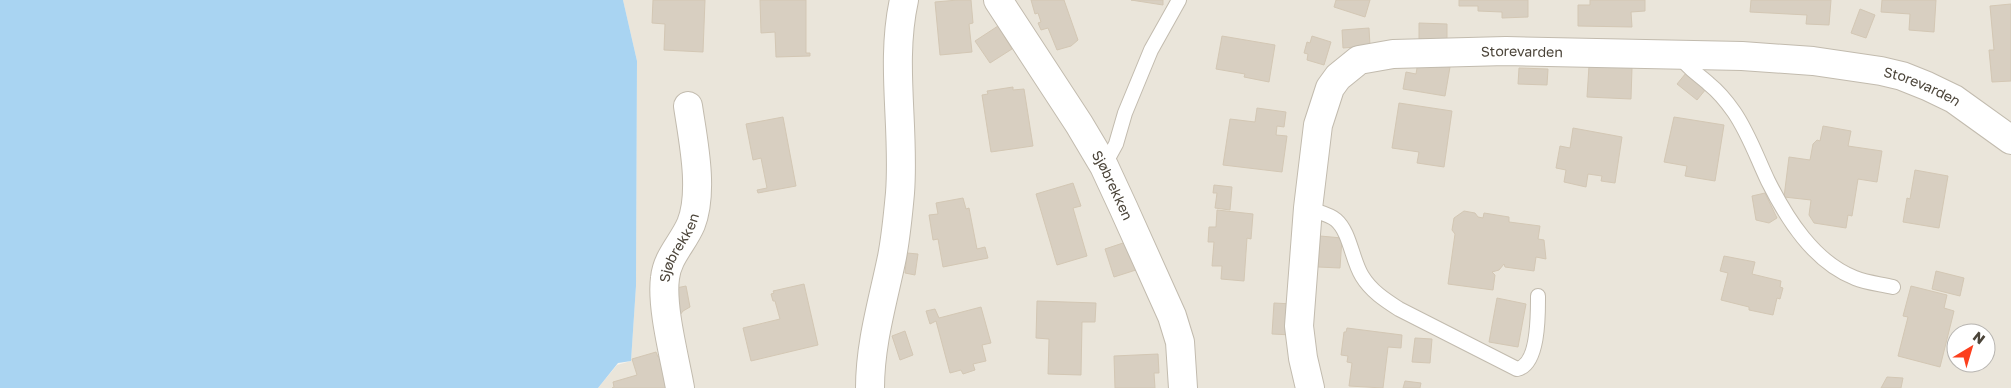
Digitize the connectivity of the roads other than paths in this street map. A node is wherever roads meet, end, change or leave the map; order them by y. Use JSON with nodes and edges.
{"nodes":[{"id":1,"x":904,"y":0,"type":"edge"},
{"id":2,"x":998,"y":0,"type":"edge"},
{"id":3,"x":1179,"y":0,"type":"edge"},
{"id":4,"x":1679,"y":54,"type":"junction"},
{"id":5,"x":688,"y":106,"type":"dead end"},
{"id":6,"x":2011,"y":140,"type":"edge"},
{"id":7,"x":1104,"y":166,"type":"junction"},
{"id":8,"x":1308,"y":208,"type":"junction"},
{"id":9,"x":1893,"y":287,"type":"dead end"},
{"id":10,"x":1538,"y":296,"type":"dead end"},
{"id":11,"x":680,"y":388,"type":"edge"},
{"id":12,"x":870,"y":388,"type":"edge"},
{"id":13,"x":1183,"y":388,"type":"edge"},
{"id":14,"x":1310,"y":388,"type":"edge"}],
"edges":[{"from":1,"to":12,"type":"street"},
{"from":2,"to":7,"type":"street","name":"Sjøbrekken"},
{"from":3,"to":7,"type":"lane"},
{"from":4,"to":6,"type":"street","name":"Storevarden"},
{"from":4,"to":8,"type":"street","name":"Storevarden"},
{"from":4,"to":9,"type":"lane"},
{"from":5,"to":11,"type":"street","name":"Sjøbrekken"},
{"from":7,"to":13,"type":"street","name":"Sjøbrekken"},
{"from":8,"to":10,"type":"lane"},
{"from":8,"to":14,"type":"street","name":"Storevarden"}]}
